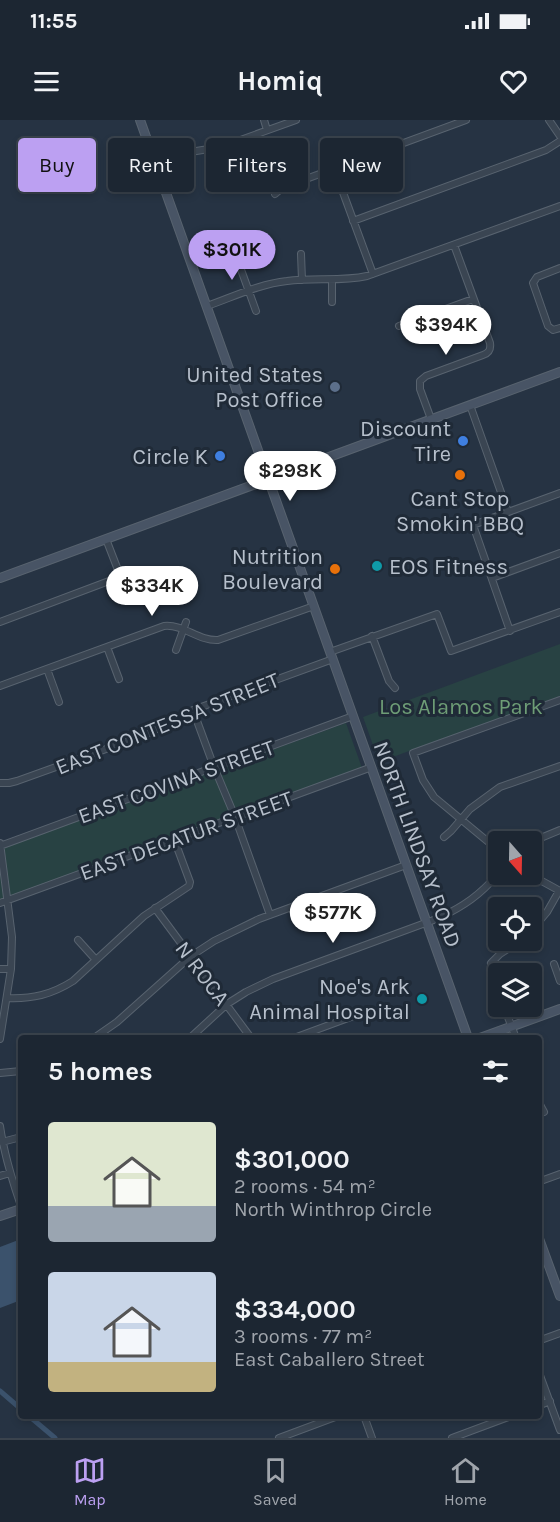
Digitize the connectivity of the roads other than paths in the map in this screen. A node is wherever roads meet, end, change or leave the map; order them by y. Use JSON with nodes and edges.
{"nodes":[{"id":1,"x":140,"y":120,"type":"edge"},
{"id":2,"x":264,"y":120,"type":"edge"},
{"id":3,"x":296,"y":120,"type":"edge"},
{"id":4,"x":466,"y":120,"type":"edge"},
{"id":5,"x":549,"y":120,"type":"edge"},
{"id":6,"x":450,"y":123,"type":"edge"},
{"id":7,"x":267,"y":130,"type":"junction"},
{"id":8,"x":560,"y":136,"type":"edge"},
{"id":9,"x":146,"y":138,"type":"edge"},
{"id":10,"x":403,"y":141,"type":"edge"},
{"id":11,"x":560,"y":141,"type":"edge"},
{"id":12,"x":194,"y":152,"type":"edge"},
{"id":13,"x":320,"y":173,"type":"edge"},
{"id":14,"x":166,"y":192,"type":"edge"},
{"id":15,"x":343,"y":192,"type":"edge"},
{"id":16,"x":275,"y":194,"type":"dead end"},
{"id":17,"x":560,"y":206,"type":"edge"},
{"id":18,"x":353,"y":221,"type":"junction"},
{"id":19,"x":231,"y":242,"type":"dead end"},
{"id":20,"x":454,"y":245,"type":"junction"},
{"id":21,"x":301,"y":254,"type":"dead end"},
{"id":22,"x":560,"y":268,"type":"edge"},
{"id":23,"x":373,"y":274,"type":"junction"},
{"id":24,"x":302,"y":279,"type":"junction"},
{"id":25,"x":332,"y":280,"type":"junction"},
{"id":26,"x":249,"y":291,"type":"junction"},
{"id":27,"x":473,"y":299,"type":"junction"},
{"id":28,"x":332,"y":302,"type":"dead end"},
{"id":29,"x":207,"y":306,"type":"junction"},
{"id":30,"x":256,"y":311,"type":"dead end"},
{"id":31,"x":399,"y":326,"type":"dead end"},
{"id":32,"x":560,"y":328,"type":"edge"},
{"id":33,"x":560,"y":372,"type":"edge"},
{"id":34,"x":470,"y":405,"type":"junction"},
{"id":35,"x":431,"y":419,"type":"junction"},
{"id":36,"x":268,"y":479,"type":"junction"},
{"id":37,"x":560,"y":494,"type":"edge"},
{"id":38,"x":508,"y":512,"type":"junction"},
{"id":39,"x":106,"y":539,"type":"junction"},
{"id":40,"x":560,"y":553,"type":"edge"},
{"id":41,"x":0,"y":578,"type":"edge"},
{"id":42,"x":492,"y":578,"type":"junction"},
{"id":43,"x":314,"y":606,"type":"junction"},
{"id":44,"x":560,"y":612,"type":"edge"},
{"id":45,"x":0,"y":622,"type":"edge"},
{"id":46,"x":185,"y":625,"type":"junction"},
{"id":47,"x":510,"y":631,"type":"junction"},
{"id":48,"x":372,"y":636,"type":"junction"},
{"id":49,"x":107,"y":646,"type":"junction"},
{"id":50,"x":176,"y":650,"type":"dead end"},
{"id":51,"x":331,"y":656,"type":"junction"},
{"id":52,"x":47,"y":669,"type":"junction"},
{"id":53,"x":119,"y":679,"type":"dead end"},
{"id":54,"x":0,"y":686,"type":"edge"},
{"id":55,"x":395,"y":688,"type":"dead end"},
{"id":56,"x":560,"y":700,"type":"edge"},
{"id":57,"x":59,"y":702,"type":"dead end"},
{"id":58,"x":193,"y":710,"type":"junction"},
{"id":59,"x":353,"y":716,"type":"junction"},
{"id":60,"x":560,"y":765,"type":"edge"},
{"id":61,"x":214,"y":767,"type":"junction"},
{"id":62,"x":372,"y":767,"type":"junction"},
{"id":63,"x":0,"y":783,"type":"edge"},
{"id":64,"x":235,"y":817,"type":"junction"},
{"id":65,"x":461,"y":820,"type":"junction"},
{"id":66,"x":560,"y":830,"type":"edge"},
{"id":67,"x":444,"y":837,"type":"dead end"},
{"id":68,"x":542,"y":837,"type":"edge"},
{"id":69,"x":174,"y":839,"type":"junction"},
{"id":70,"x":488,"y":842,"type":"edge"},
{"id":71,"x":0,"y":844,"type":"edge"},
{"id":72,"x":406,"y":865,"type":"junction"},
{"id":73,"x":542,"y":881,"type":"edge"},
{"id":74,"x":489,"y":885,"type":"edge"},
{"id":75,"x":560,"y":891,"type":"edge"},
{"id":76,"x":8,"y":900,"type":"junction"},
{"id":77,"x":0,"y":903,"type":"edge"},
{"id":78,"x":155,"y":908,"type":"junction"},
{"id":79,"x":270,"y":915,"type":"junction"},
{"id":80,"x":542,"y":918,"type":"edge"},
{"id":81,"x":427,"y":922,"type":"junction"},
{"id":82,"x":78,"y":940,"type":"dead end"},
{"id":83,"x":504,"y":951,"type":"edge"},
{"id":84,"x":191,"y":956,"type":"junction"},
{"id":85,"x":96,"y":960,"type":"junction"},
{"id":86,"x":491,"y":963,"type":"dead end"},
{"id":87,"x":554,"y":964,"type":"dead end"},
{"id":88,"x":0,"y":969,"type":"edge"},
{"id":89,"x":11,"y":969,"type":"junction"},
{"id":90,"x":560,"y":981,"type":"edge"},
{"id":91,"x":7,"y":998,"type":"junction"},
{"id":92,"x":226,"y":1004,"type":"junction"},
{"id":93,"x":560,"y":1009,"type":"edge"},
{"id":94,"x":359,"y":1014,"type":"dead end"},
{"id":95,"x":508,"y":1017,"type":"edge"},
{"id":96,"x":511,"y":1027,"type":"junction"},
{"id":97,"x":98,"y":1035,"type":"edge"},
{"id":98,"x":193,"y":1035,"type":"edge"},
{"id":99,"x":249,"y":1035,"type":"edge"},
{"id":100,"x":302,"y":1035,"type":"edge"},
{"id":101,"x":467,"y":1035,"type":"edge"},
{"id":102,"x":488,"y":1035,"type":"edge"},
{"id":103,"x":515,"y":1035,"type":"edge"},
{"id":104,"x":0,"y":1039,"type":"edge"},
{"id":105,"x":18,"y":1071,"type":"edge"},
{"id":106,"x":0,"y":1073,"type":"edge"},
{"id":107,"x":542,"y":1108,"type":"edge"},
{"id":108,"x":544,"y":1112,"type":"dead end"},
{"id":109,"x":0,"y":1126,"type":"edge"},
{"id":110,"x":18,"y":1138,"type":"edge"},
{"id":111,"x":2,"y":1142,"type":"junction"},
{"id":112,"x":10,"y":1173,"type":"junction"},
{"id":113,"x":560,"y":1174,"type":"edge"},
{"id":114,"x":0,"y":1176,"type":"edge"},
{"id":115,"x":542,"y":1181,"type":"edge"},
{"id":116,"x":18,"y":1198,"type":"edge"},
{"id":117,"x":18,"y":1209,"type":"edge"},
{"id":118,"x":0,"y":1216,"type":"edge"},
{"id":119,"x":542,"y":1247,"type":"edge"},
{"id":120,"x":560,"y":1294,"type":"edge"},
{"id":121,"x":560,"y":1333,"type":"edge"},
{"id":122,"x":542,"y":1340,"type":"edge"},
{"id":123,"x":542,"y":1380,"type":"edge"},
{"id":124,"x":550,"y":1401,"type":"junction"},
{"id":125,"x":542,"y":1404,"type":"edge"},
{"id":126,"x":330,"y":1419,"type":"edge"},
{"id":127,"x":365,"y":1419,"type":"edge"},
{"id":128,"x":503,"y":1419,"type":"edge"},
{"id":129,"x":560,"y":1430,"type":"edge"},
{"id":130,"x":279,"y":1438,"type":"edge"},
{"id":131,"x":372,"y":1438,"type":"edge"},
{"id":132,"x":452,"y":1438,"type":"edge"}],
"edges":[{"from":1,"to":9,"type":"main road","name":"NORTH LINDSAY ROAD"},
{"from":2,"to":7,"type":"street"},
{"from":3,"to":7,"type":"street"},
{"from":4,"to":6,"type":"street"},
{"from":5,"to":8,"type":"street"},
{"from":6,"to":10,"type":"street"},
{"from":7,"to":12,"type":"street"},
{"from":11,"to":18,"type":"street"},
{"from":13,"to":16,"type":"street"},
{"from":14,"to":29,"type":"main road","name":"NORTH LINDSAY ROAD"},
{"from":15,"to":18,"type":"street"},
{"from":17,"to":20,"type":"street"},
{"from":18,"to":23,"type":"street"},
{"from":19,"to":26,"type":"street"},
{"from":20,"to":23,"type":"street"},
{"from":20,"to":27,"type":"street"},
{"from":21,"to":24,"type":"street"},
{"from":22,"to":32,"type":"street"},
{"from":23,"to":25,"type":"street"},
{"from":24,"to":25,"type":"street"},
{"from":24,"to":26,"type":"street"},
{"from":25,"to":28,"type":"street"},
{"from":26,"to":29,"type":"street"},
{"from":26,"to":30,"type":"street"},
{"from":27,"to":31,"type":"street"},
{"from":27,"to":35,"type":"street"},
{"from":29,"to":36,"type":"main road","name":"NORTH LINDSAY ROAD"},
{"from":33,"to":34,"type":"main road"},
{"from":34,"to":35,"type":"main road"},
{"from":34,"to":38,"type":"street"},
{"from":35,"to":36,"type":"main road"},
{"from":36,"to":39,"type":"main road"},
{"from":36,"to":43,"type":"main road","name":"NORTH LINDSAY ROAD"},
{"from":37,"to":38,"type":"street"},
{"from":38,"to":42,"type":"street"},
{"from":39,"to":41,"type":"main road"},
{"from":39,"to":45,"type":"street"},
{"from":40,"to":42,"type":"street"},
{"from":42,"to":47,"type":"street"},
{"from":43,"to":46,"type":"street"},
{"from":43,"to":51,"type":"main road","name":"NORTH LINDSAY ROAD"},
{"from":44,"to":47,"type":"street"},
{"from":46,"to":49,"type":"street"},
{"from":46,"to":50,"type":"street"},
{"from":47,"to":48,"type":"street","name":"EAST CONTESSA STREET"},
{"from":48,"to":51,"type":"street","name":"EAST CONTESSA STREET"},
{"from":48,"to":55,"type":"street"},
{"from":49,"to":52,"type":"street"},
{"from":49,"to":53,"type":"street"},
{"from":51,"to":58,"type":"street","name":"EAST CONTESSA STREET"},
{"from":51,"to":59,"type":"main road","name":"NORTH LINDSAY ROAD"},
{"from":52,"to":54,"type":"street"},
{"from":52,"to":57,"type":"street"},
{"from":56,"to":65,"type":"street"},
{"from":58,"to":61,"type":"street"},
{"from":58,"to":63,"type":"street","name":"EAST CONTESSA STREET"},
{"from":59,"to":61,"type":"street","name":"EAST COVINA STREET"},
{"from":59,"to":62,"type":"main road","name":"NORTH LINDSAY ROAD"},
{"from":60,"to":65,"type":"street"},
{"from":61,"to":64,"type":"street"},
{"from":61,"to":71,"type":"street","name":"EAST COVINA STREET"},
{"from":62,"to":64,"type":"street","name":"EAST DECATUR STREET"},
{"from":62,"to":72,"type":"main road","name":"NORTH LINDSAY ROAD"},
{"from":64,"to":69,"type":"street","name":"EAST DECATUR STREET"},
{"from":64,"to":79,"type":"street"},
{"from":65,"to":67,"type":"street"},
{"from":65,"to":70,"type":"street"},
{"from":66,"to":68,"type":"street"},
{"from":69,"to":76,"type":"street","name":"EAST DECATUR STREET"},
{"from":69,"to":78,"type":"street"},
{"from":71,"to":76,"type":"street"},
{"from":72,"to":79,"type":"street"},
{"from":72,"to":81,"type":"main road","name":"NORTH LINDSAY ROAD"},
{"from":73,"to":75,"type":"street"},
{"from":74,"to":81,"type":"street"},
{"from":75,"to":80,"type":"street"},
{"from":76,"to":77,"type":"street","name":"EAST DECATUR STREET"},
{"from":76,"to":89,"type":"street"},
{"from":78,"to":84,"type":"street","name":"N ROCA"},
{"from":78,"to":85,"type":"street"},
{"from":79,"to":84,"type":"street"},
{"from":81,"to":92,"type":"street"},
{"from":81,"to":101,"type":"main road","name":"NORTH LINDSAY ROAD"},
{"from":82,"to":85,"type":"street"},
{"from":83,"to":86,"type":"street"},
{"from":84,"to":92,"type":"street","name":"N ROCA"},
{"from":84,"to":97,"type":"street"},
{"from":85,"to":91,"type":"street"},
{"from":87,"to":90,"type":"street"},
{"from":88,"to":89,"type":"street"},
{"from":89,"to":91,"type":"street"},
{"from":91,"to":104,"type":"street"},
{"from":92,"to":98,"type":"street"},
{"from":92,"to":99,"type":"street","name":"N ROCA"},
{"from":93,"to":96,"type":"main road"},
{"from":94,"to":100,"type":"street"},
{"from":95,"to":96,"type":"street"},
{"from":96,"to":102,"type":"main road"},
{"from":96,"to":103,"type":"street"},
{"from":105,"to":106,"type":"street"},
{"from":107,"to":108,"type":"street"},
{"from":109,"to":111,"type":"street"},
{"from":110,"to":111,"type":"street"},
{"from":111,"to":112,"type":"street"},
{"from":112,"to":114,"type":"street"},
{"from":112,"to":116,"type":"street"},
{"from":113,"to":115,"type":"street"},
{"from":117,"to":118,"type":"main road"},
{"from":119,"to":120,"type":"main road"},
{"from":121,"to":122,"type":"street"},
{"from":123,"to":124,"type":"street"},
{"from":124,"to":125,"type":"street"},
{"from":124,"to":129,"type":"street"},
{"from":126,"to":130,"type":"street"},
{"from":127,"to":131,"type":"street"},
{"from":128,"to":132,"type":"street"}]}
